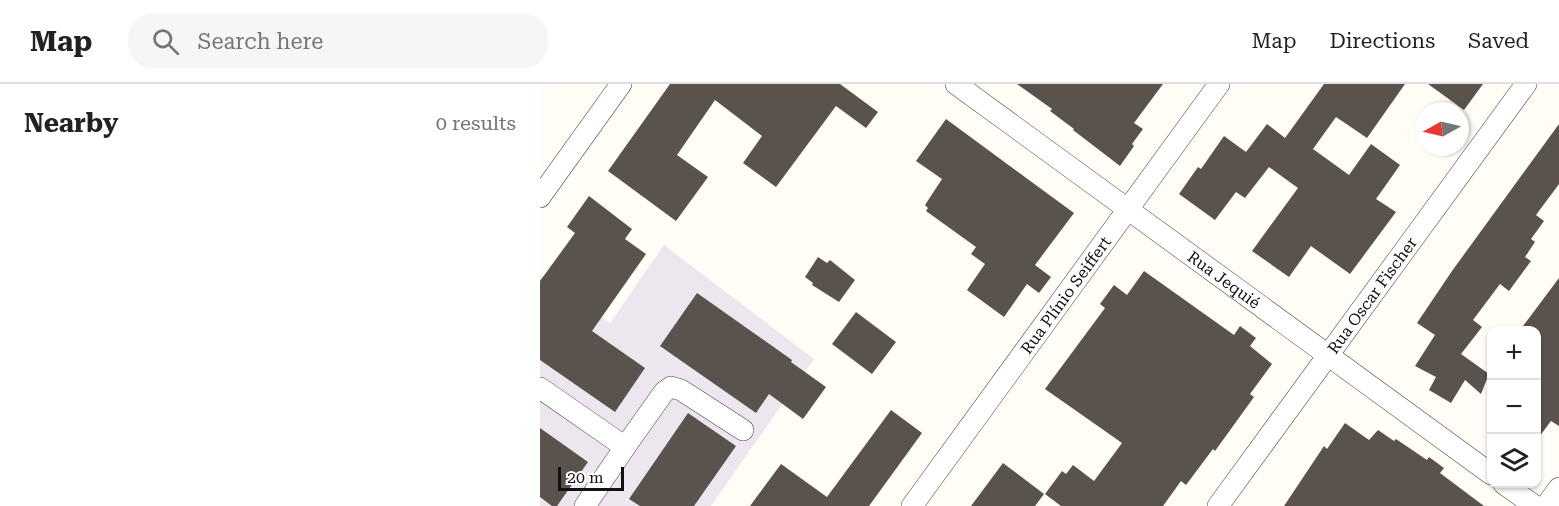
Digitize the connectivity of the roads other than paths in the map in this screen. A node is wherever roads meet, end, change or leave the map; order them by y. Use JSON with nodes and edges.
{"nodes":[{"id":1,"x":621,"y":84,"type":"edge"},
{"id":2,"x":956,"y":84,"type":"edge"},
{"id":3,"x":1219,"y":84,"type":"edge"},
{"id":4,"x":1526,"y":84,"type":"edge"},
{"id":5,"x":540,"y":196,"type":"edge"},
{"id":6,"x":1128,"y":209,"type":"junction"},
{"id":7,"x":1328,"y":355,"type":"junction"},
{"id":8,"x":540,"y":388,"type":"edge"},
{"id":9,"x":743,"y":430,"type":"dead end"},
{"id":10,"x":625,"y":447,"type":"junction"},
{"id":11,"x":1487,"y":471,"type":"edge"},
{"id":12,"x":1511,"y":488,"type":"edge"},
{"id":13,"x":1559,"y":488,"type":"edge"},
{"id":14,"x":585,"y":506,"type":"edge"},
{"id":15,"x":912,"y":506,"type":"edge"},
{"id":16,"x":1218,"y":506,"type":"edge"},
{"id":17,"x":1535,"y":506,"type":"edge"},
{"id":18,"x":1546,"y":506,"type":"edge"}],
"edges":[{"from":1,"to":5,"type":"street"},
{"from":2,"to":6,"type":"street","name":"Rua Jequié"},
{"from":3,"to":6,"type":"street","name":"Rua Plínio Seiffert"},
{"from":4,"to":7,"type":"street","name":"Rua Oscar Fischer"},
{"from":6,"to":7,"type":"street","name":"Rua Jequié"},
{"from":6,"to":15,"type":"street","name":"Rua Plínio Seiffert"},
{"from":7,"to":11,"type":"street","name":"Rua Jequié"},
{"from":7,"to":16,"type":"street","name":"Rua Oscar Fischer"},
{"from":8,"to":10,"type":"street"},
{"from":9,"to":10,"type":"street"},
{"from":10,"to":14,"type":"street"},
{"from":12,"to":17,"type":"street"},
{"from":13,"to":18,"type":"street"}]}
